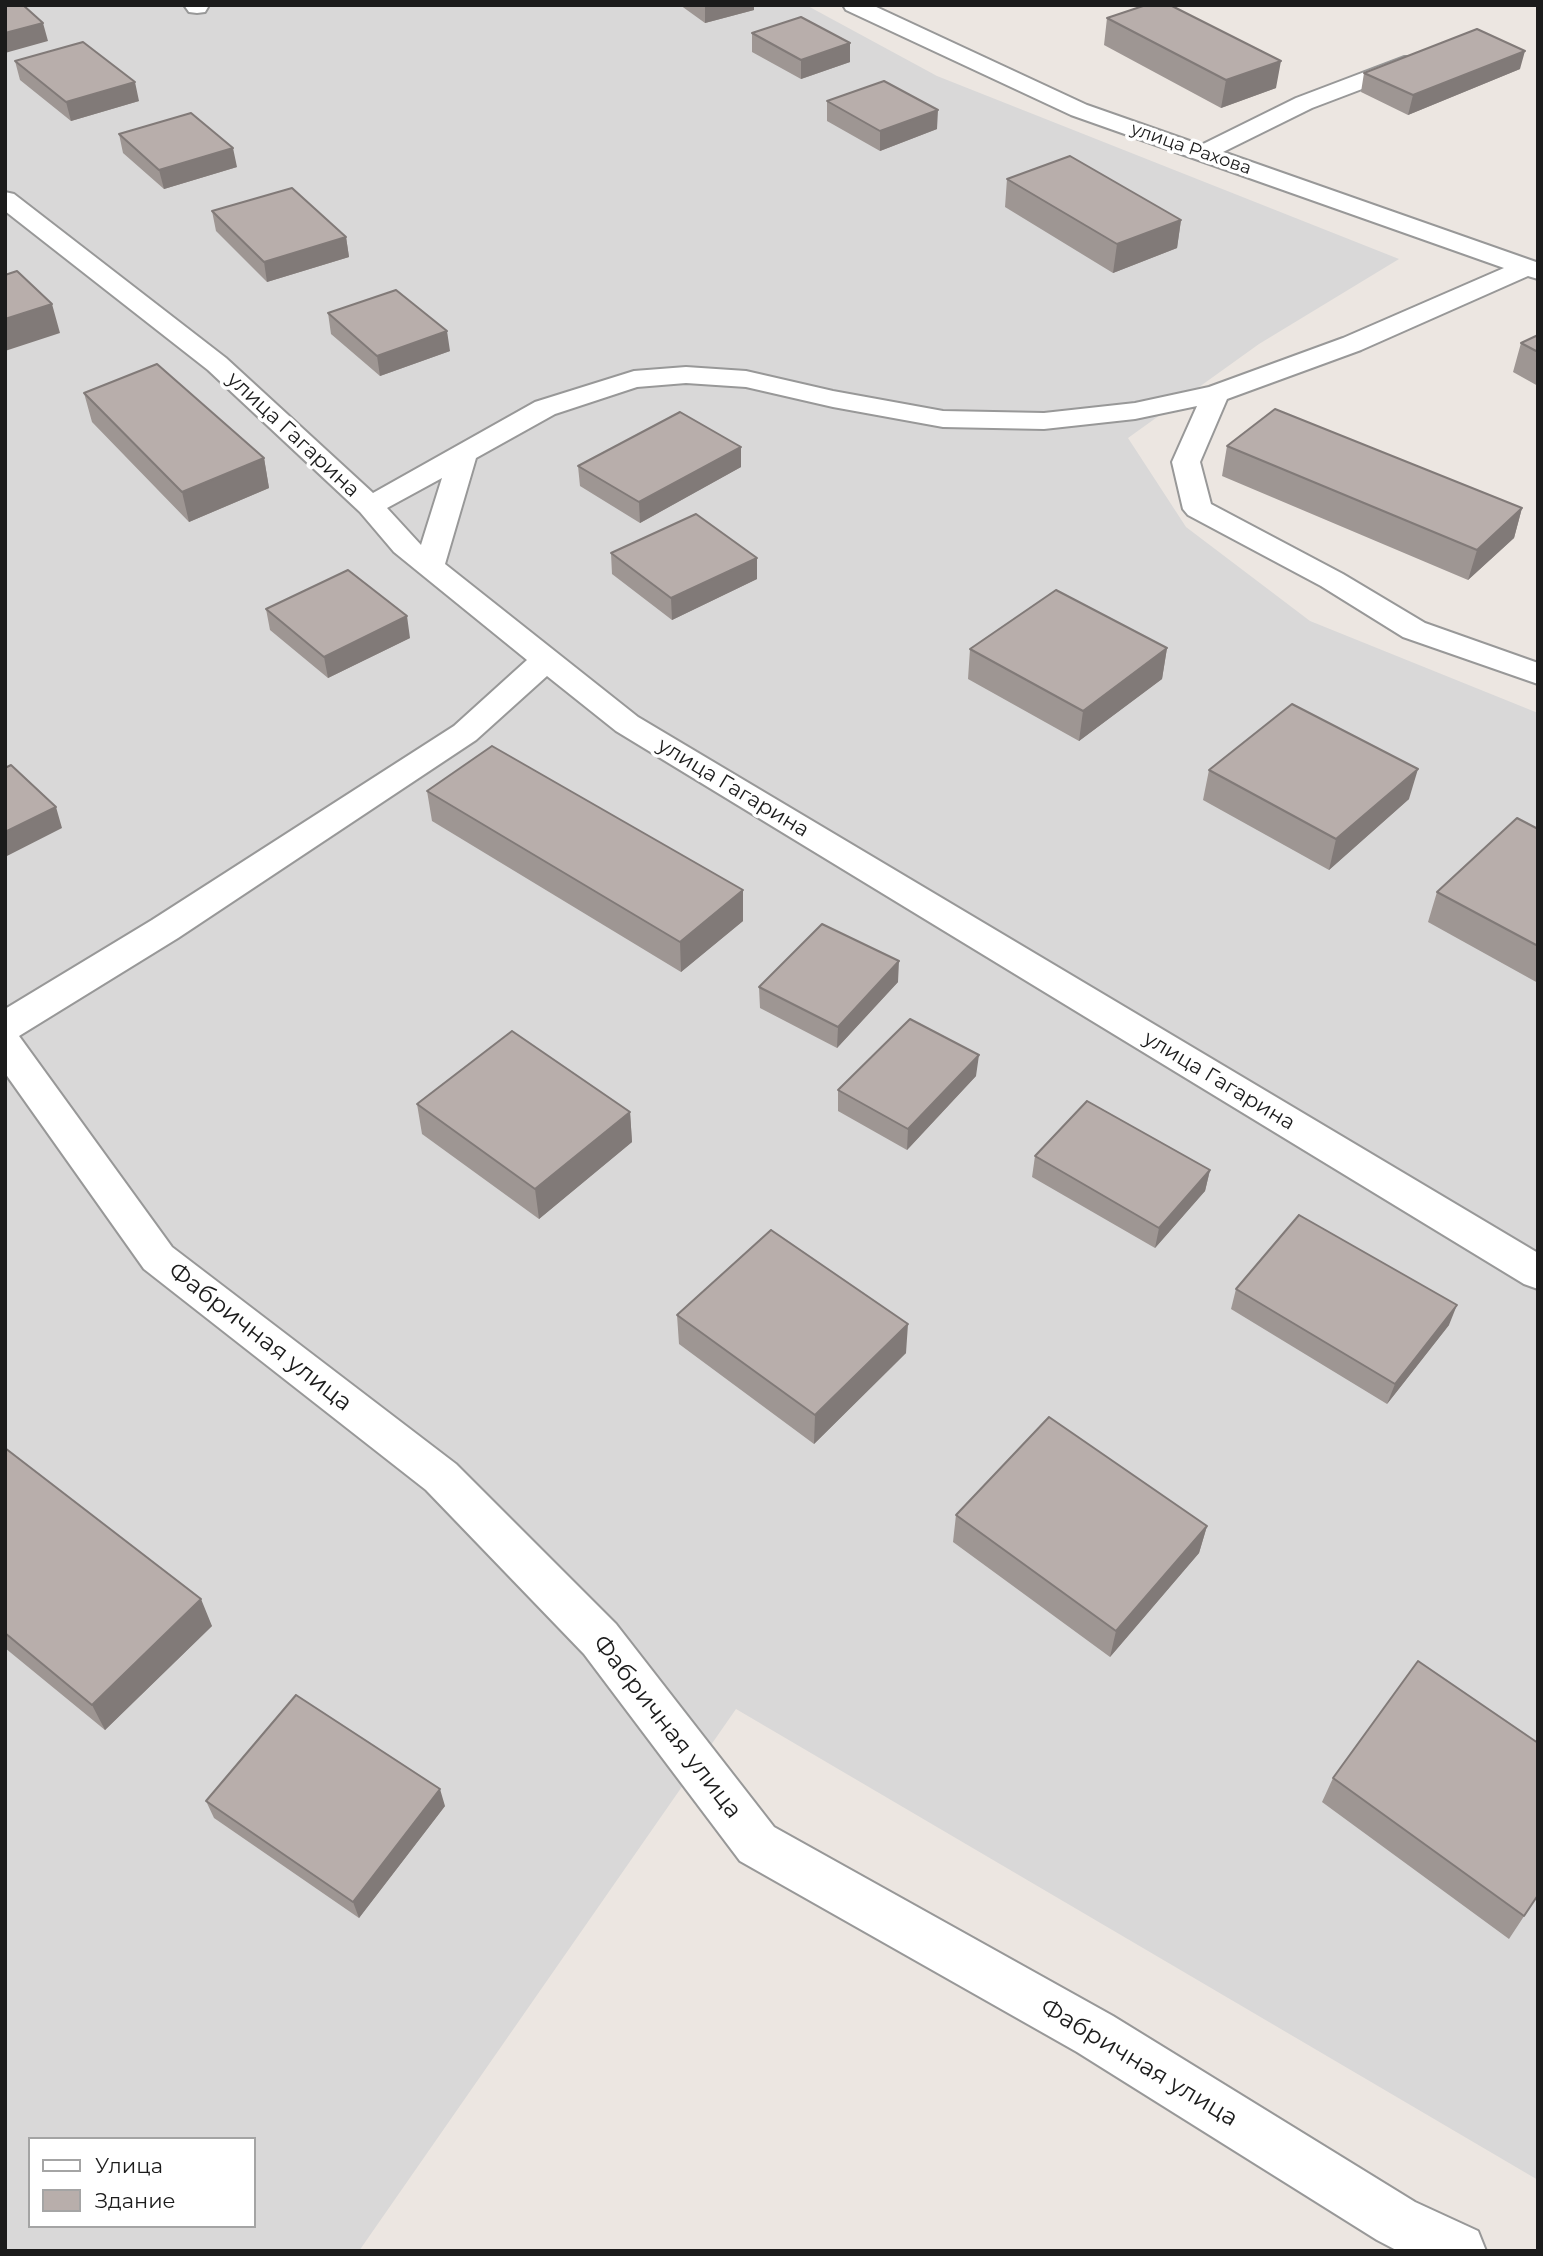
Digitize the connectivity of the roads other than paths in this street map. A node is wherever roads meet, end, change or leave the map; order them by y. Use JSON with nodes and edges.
{"nodes":[{"id":1,"x":854,"y":5,"type":"edge"},
{"id":2,"x":1428,"y":55,"type":"edge"},
{"id":3,"x":1203,"y":153,"type":"junction"},
{"id":4,"x":5,"y":199,"type":"edge"},
{"id":5,"x":1533,"y":269,"type":"edge"},
{"id":6,"x":1216,"y":394,"type":"junction"},
{"id":7,"x":464,"y":451,"type":"junction"},
{"id":8,"x":370,"y":506,"type":"junction"},
{"id":9,"x":429,"y":564,"type":"junction"},
{"id":10,"x":547,"y":659,"type":"junction"},
{"id":11,"x":1538,"y":674,"type":"edge"},
{"id":12,"x":5,"y":1027,"type":"edge"},
{"id":13,"x":5,"y":1044,"type":"edge"},
{"id":14,"x":1538,"y":1273,"type":"edge"},
{"id":15,"x":1458,"y":2251,"type":"edge"}],
"edges":[{"from":1,"to":3,"type":"street","name":"улица Рахова"},
{"from":2,"to":3,"type":"street"},
{"from":3,"to":5,"type":"street","name":"улица Рахова"},
{"from":4,"to":8,"type":"street","name":"улица Гагарина"},
{"from":5,"to":6,"type":"street"},
{"from":6,"to":7,"type":"street"},
{"from":6,"to":11,"type":"street"},
{"from":7,"to":8,"type":"street"},
{"from":7,"to":9,"type":"street"},
{"from":8,"to":9,"type":"street","name":"улица Гагарина"},
{"from":9,"to":10,"type":"street","name":"улица Гагарина"},
{"from":10,"to":12,"type":"street"},
{"from":10,"to":14,"type":"street","name":"улица Гагарина"},
{"from":13,"to":15,"type":"street","name":"Фабричная улица"}]}
